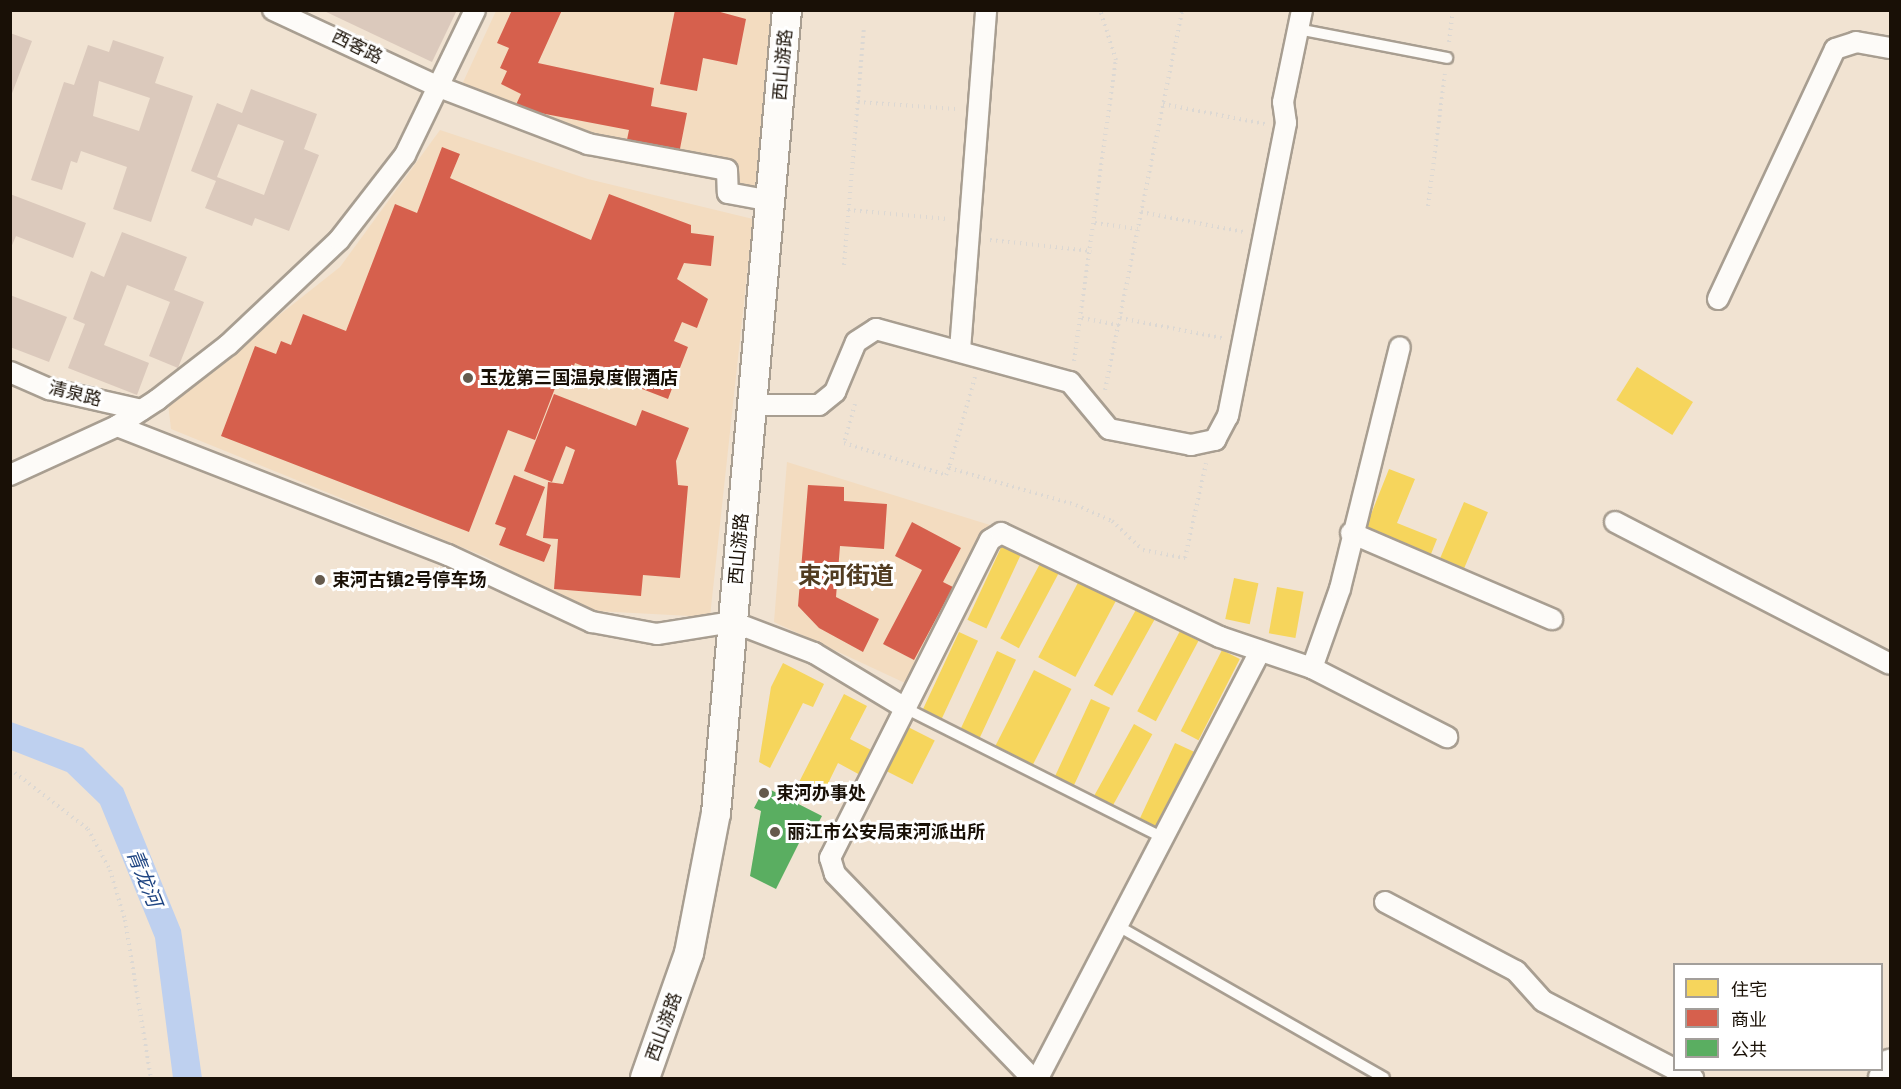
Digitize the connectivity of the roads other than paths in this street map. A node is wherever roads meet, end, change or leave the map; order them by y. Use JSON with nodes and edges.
{"nodes":[{"id":1,"x":273,"y":10,"type":"edge"},
{"id":2,"x":475,"y":10,"type":"edge"},
{"id":3,"x":787,"y":10,"type":"edge"},
{"id":4,"x":986,"y":10,"type":"edge"},
{"id":5,"x":1300,"y":20,"type":"edge"},
{"id":6,"x":1890,"y":48,"type":"edge"},
{"id":7,"x":1447,"y":58,"type":"road end"},
{"id":8,"x":439,"y":87,"type":"junction"},
{"id":9,"x":771,"y":201,"type":"junction"},
{"id":10,"x":1718,"y":299,"type":"dead end"},
{"id":11,"x":1400,"y":347,"type":"dead end"},
{"id":12,"x":960,"y":350,"type":"junction"},
{"id":13,"x":10,"y":372,"type":"edge"},
{"id":14,"x":752,"y":405,"type":"junction"},
{"id":15,"x":142,"y":410,"type":"junction"},
{"id":16,"x":117,"y":426,"type":"junction"},
{"id":17,"x":10,"y":475,"type":"edge"},
{"id":18,"x":1615,"y":522,"type":"dead end"},
{"id":19,"x":1351,"y":533,"type":"junction"},
{"id":20,"x":1552,"y":619,"type":"dead end"},
{"id":21,"x":733,"y":621,"type":"junction"},
{"id":22,"x":1260,"y":651,"type":"junction"},
{"id":23,"x":1890,"y":664,"type":"edge"},
{"id":24,"x":1312,"y":668,"type":"junction"},
{"id":25,"x":905,"y":708,"type":"junction"},
{"id":26,"x":1447,"y":737,"type":"dead end"},
{"id":27,"x":1163,"y":838,"type":"junction"},
{"id":28,"x":1386,"y":902,"type":"dead end"},
{"id":29,"x":1118,"y":926,"type":"junction"},
{"id":30,"x":1890,"y":1064,"type":"edge"},
{"id":31,"x":1673,"y":1068,"type":"edge"},
{"id":32,"x":1679,"y":1071,"type":"edge"},
{"id":33,"x":645,"y":1078,"type":"edge"},
{"id":34,"x":1032,"y":1078,"type":"edge"},
{"id":35,"x":1038,"y":1078,"type":"edge"},
{"id":36,"x":1384,"y":1078,"type":"edge"},
{"id":37,"x":1693,"y":1078,"type":"edge"},
{"id":38,"x":1883,"y":1078,"type":"edge"}],
"edges":[{"from":1,"to":8,"type":"street","name":"西客路"},
{"from":2,"to":8,"type":"street"},
{"from":3,"to":9,"type":"street","name":"西山游路"},
{"from":4,"to":12,"type":"street"},
{"from":5,"to":7,"type":"lane"},
{"from":5,"to":12,"type":"street"},
{"from":6,"to":10,"type":"street"},
{"from":8,"to":9,"type":"street","name":"西客路"},
{"from":8,"to":15,"type":"street"},
{"from":9,"to":14,"type":"street","name":"西山游路"},
{"from":11,"to":19,"type":"street"},
{"from":12,"to":14,"type":"street"},
{"from":13,"to":15,"type":"street","name":"清泉路"},
{"from":14,"to":21,"type":"street","name":"西山游路"},
{"from":15,"to":16,"type":"street"},
{"from":16,"to":17,"type":"street"},
{"from":16,"to":21,"type":"street"},
{"from":18,"to":23,"type":"street"},
{"from":19,"to":20,"type":"street"},
{"from":19,"to":24,"type":"street"},
{"from":21,"to":25,"type":"street"},
{"from":21,"to":33,"type":"street","name":"西山游路"},
{"from":22,"to":24,"type":"street"},
{"from":22,"to":25,"type":"street"},
{"from":22,"to":27,"type":"street"},
{"from":24,"to":26,"type":"street"},
{"from":25,"to":27,"type":"lane"},
{"from":25,"to":34,"type":"street"},
{"from":27,"to":29,"type":"street"},
{"from":28,"to":31,"type":"street"},
{"from":29,"to":35,"type":"street"},
{"from":29,"to":36,"type":"lane"},
{"from":30,"to":38,"type":"street"},
{"from":32,"to":37,"type":"street"}]}
